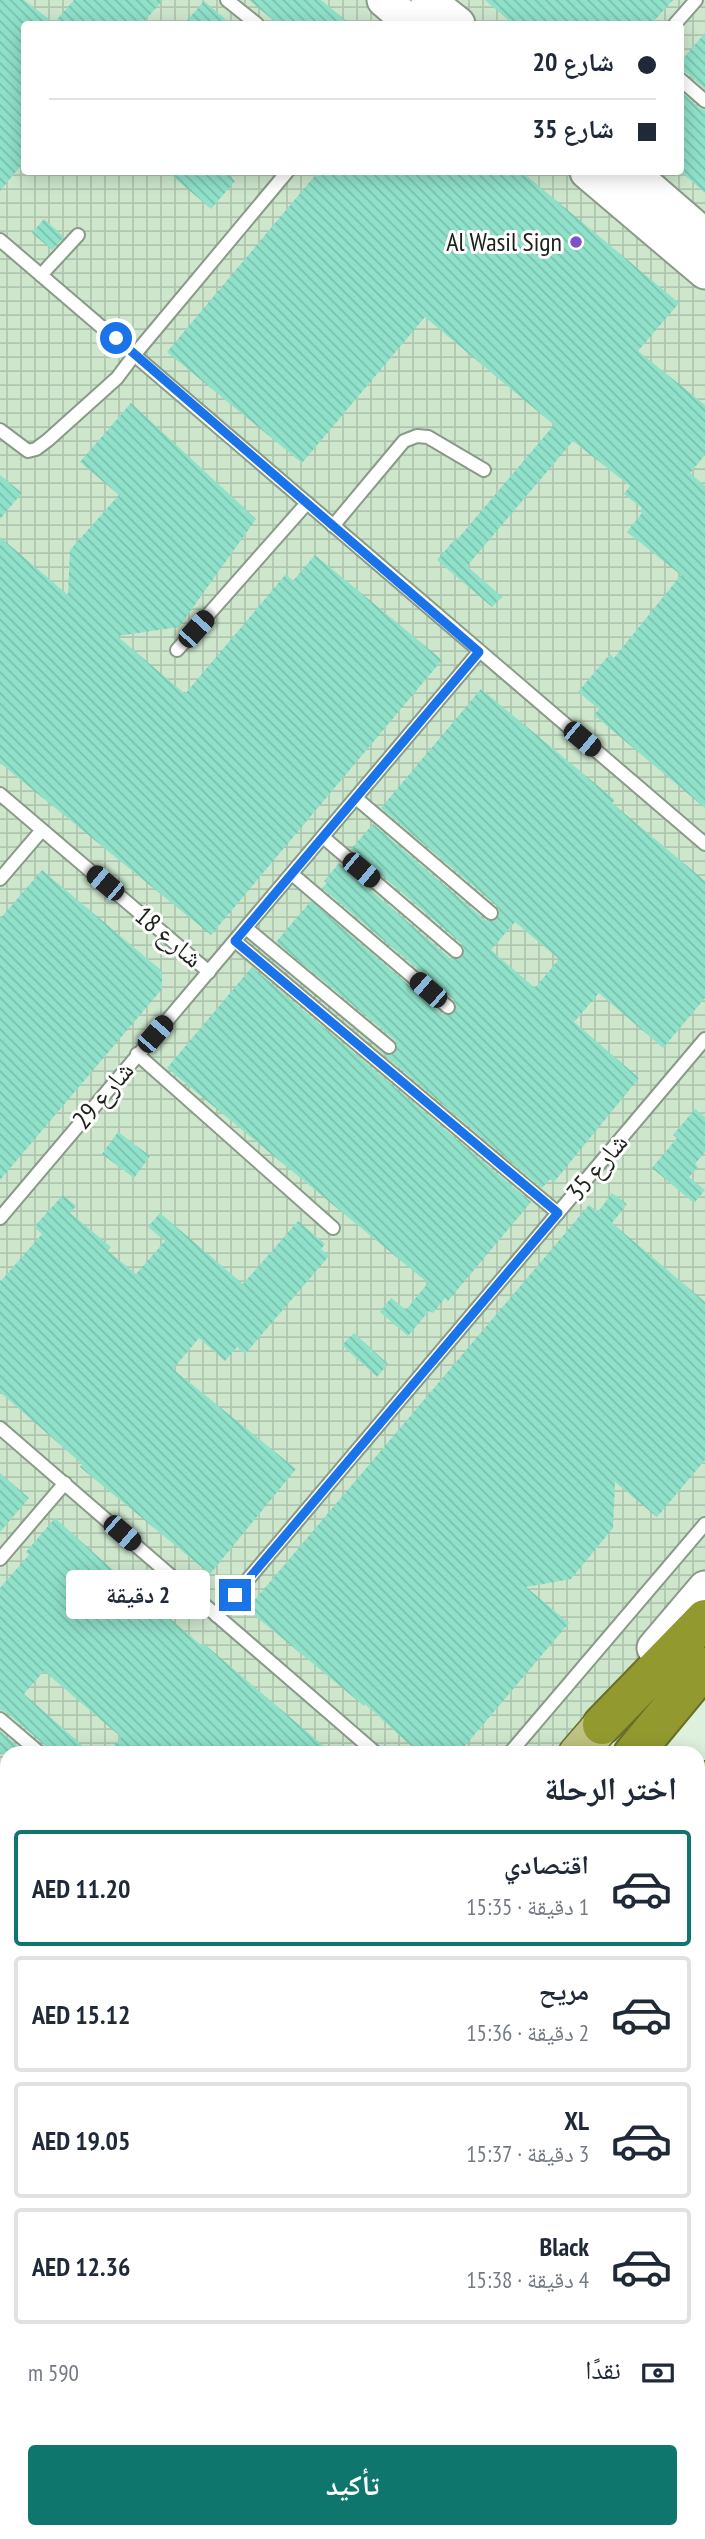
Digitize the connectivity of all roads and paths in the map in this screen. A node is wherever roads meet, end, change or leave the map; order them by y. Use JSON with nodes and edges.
{"nodes":[{"id":1,"x":227,"y":0,"type":"edge"},
{"id":2,"x":384,"y":0,"type":"edge"},
{"id":3,"x":428,"y":0,"type":"edge"},
{"id":4,"x":696,"y":0,"type":"edge"},
{"id":5,"x":253,"y":21,"type":"edge"},
{"id":6,"x":408,"y":21,"type":"edge"},
{"id":7,"x":453,"y":21,"type":"edge"},
{"id":8,"x":678,"y":21,"type":"edge"},
{"id":9,"x":684,"y":83,"type":"edge"},
{"id":10,"x":705,"y":101,"type":"edge"},
{"id":11,"x":284,"y":175,"type":"edge"},
{"id":12,"x":591,"y":175,"type":"edge"},
{"id":13,"x":634,"y":175,"type":"edge"},
{"id":14,"x":78,"y":235,"type":"dead end"},
{"id":15,"x":705,"y":236,"type":"edge"},
{"id":16,"x":0,"y":240,"type":"edge"},
{"id":17,"x":705,"y":272,"type":"edge"},
{"id":18,"x":41,"y":275,"type":"junction"},
{"id":19,"x":135,"y":354,"type":"junction"},
{"id":20,"x":0,"y":430,"type":"edge"},
{"id":21,"x":484,"y":470,"type":"dead end"},
{"id":22,"x":307,"y":503,"type":"junction"},
{"id":23,"x":333,"y":526,"type":"junction"},
{"id":24,"x":177,"y":650,"type":"dead end"},
{"id":25,"x":479,"y":652,"type":"junction"},
{"id":26,"x":0,"y":794,"type":"edge"},
{"id":27,"x":356,"y":798,"type":"junction"},
{"id":28,"x":42,"y":830,"type":"junction"},
{"id":29,"x":323,"y":837,"type":"junction"},
{"id":30,"x":705,"y":844,"type":"edge"},
{"id":31,"x":292,"y":874,"type":"junction"},
{"id":32,"x":0,"y":879,"type":"edge"},
{"id":33,"x":491,"y":913,"type":"dead end"},
{"id":34,"x":246,"y":928,"type":"junction"},
{"id":35,"x":235,"y":941,"type":"junction"},
{"id":36,"x":456,"y":951,"type":"dead end"},
{"id":37,"x":209,"y":972,"type":"junction"},
{"id":38,"x":447,"y":1007,"type":"dead end"},
{"id":39,"x":705,"y":1039,"type":"edge"},
{"id":40,"x":389,"y":1047,"type":"dead end"},
{"id":41,"x":137,"y":1054,"type":"junction"},
{"id":42,"x":558,"y":1213,"type":"junction"},
{"id":43,"x":0,"y":1218,"type":"edge"},
{"id":44,"x":333,"y":1228,"type":"dead end"},
{"id":45,"x":0,"y":1428,"type":"edge"},
{"id":46,"x":65,"y":1483,"type":"junction"},
{"id":47,"x":705,"y":1524,"type":"edge"},
{"id":48,"x":0,"y":1559,"type":"edge"},
{"id":49,"x":705,"y":1588,"type":"edge"},
{"id":50,"x":217,"y":1616,"type":"junction"},
{"id":51,"x":705,"y":1619,"type":"edge"},
{"id":52,"x":705,"y":1667,"type":"edge"},
{"id":53,"x":0,"y":1719,"type":"edge"},
{"id":54,"x":602,"y":1725,"type":"junction"},
{"id":55,"x":32,"y":1746,"type":"edge"},
{"id":56,"x":368,"y":1746,"type":"edge"},
{"id":57,"x":516,"y":1746,"type":"edge"},
{"id":58,"x":584,"y":1746,"type":"edge"},
{"id":59,"x":640,"y":1746,"type":"edge"}],
"edges":[{"from":1,"to":5,"type":"lane"},
{"from":2,"to":6,"type":"street"},
{"from":3,"to":7,"type":"street"},
{"from":4,"to":8,"type":"lane"},
{"from":9,"to":10,"type":"lane"},
{"from":11,"to":19,"type":"lane"},
{"from":12,"to":17,"type":"street"},
{"from":13,"to":15,"type":"street"},
{"from":14,"to":18,"type":"lane"},
{"from":16,"to":18,"type":"lane"},
{"from":18,"to":19,"type":"lane"},
{"from":19,"to":20,"type":"lane"},
{"from":19,"to":22,"type":"lane"},
{"from":21,"to":23,"type":"lane"},
{"from":22,"to":23,"type":"lane"},
{"from":22,"to":24,"type":"lane"},
{"from":23,"to":25,"type":"lane"},
{"from":25,"to":27,"type":"lane","name":"شارع 29"},
{"from":25,"to":30,"type":"lane"},
{"from":26,"to":28,"type":"lane","name":"شارع 18"},
{"from":27,"to":29,"type":"lane","name":"شارع 29"},
{"from":27,"to":33,"type":"lane"},
{"from":28,"to":32,"type":"lane"},
{"from":28,"to":37,"type":"lane","name":"شارع 18"},
{"from":29,"to":31,"type":"lane","name":"شارع 29"},
{"from":29,"to":36,"type":"lane"},
{"from":31,"to":34,"type":"lane","name":"شارع 29"},
{"from":31,"to":38,"type":"lane"},
{"from":34,"to":35,"type":"lane","name":"شارع 29"},
{"from":34,"to":40,"type":"lane"},
{"from":35,"to":37,"type":"lane","name":"شارع 29"},
{"from":35,"to":42,"type":"lane"},
{"from":37,"to":41,"type":"lane","name":"شارع 29"},
{"from":39,"to":42,"type":"lane","name":"شارع 35"},
{"from":41,"to":43,"type":"lane","name":"شارع 29"},
{"from":41,"to":44,"type":"lane"},
{"from":42,"to":50,"type":"lane","name":"شارع 35"},
{"from":45,"to":46,"type":"lane"},
{"from":46,"to":48,"type":"lane"},
{"from":46,"to":50,"type":"lane"},
{"from":47,"to":57,"type":"lane"},
{"from":49,"to":54,"type":"street"},
{"from":50,"to":56,"type":"lane"},
{"from":51,"to":54,"type":"highway"},
{"from":52,"to":59,"type":"highway"},
{"from":53,"to":55,"type":"lane"},
{"from":54,"to":58,"type":"main road"}]}
